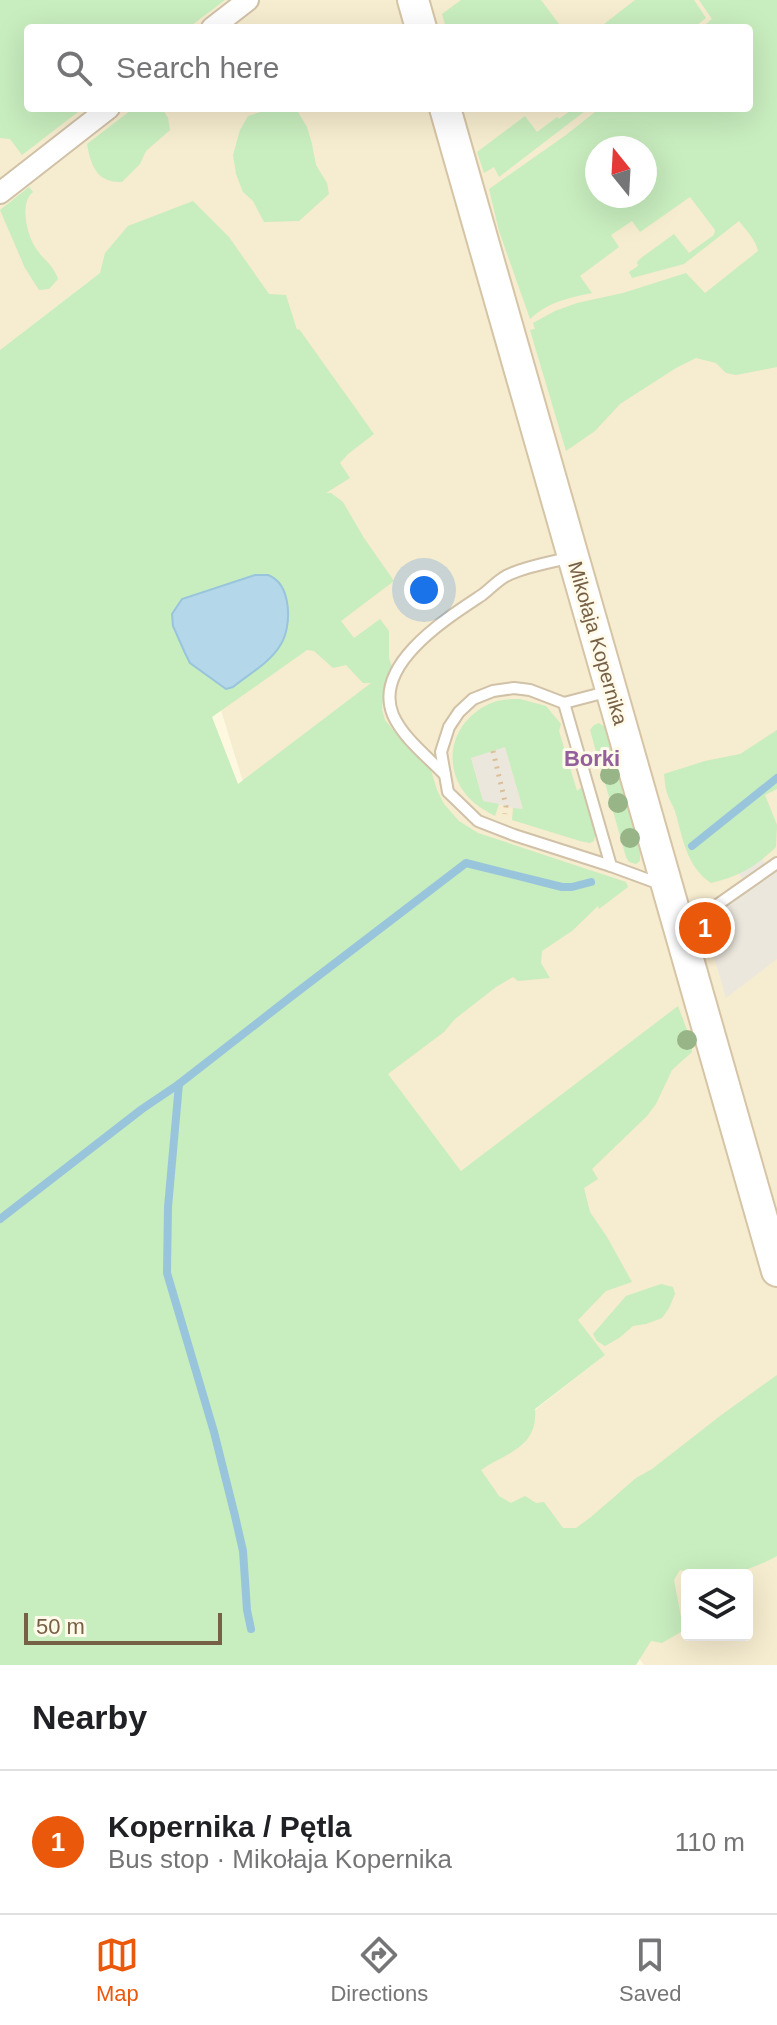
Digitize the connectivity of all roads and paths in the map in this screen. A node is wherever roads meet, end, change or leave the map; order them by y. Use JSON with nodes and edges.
{"nodes":[{"id":1,"x":248,"y":0,"type":"edge"},
{"id":2,"x":413,"y":0,"type":"edge"},
{"id":3,"x":217,"y":24,"type":"edge"},
{"id":4,"x":420,"y":24,"type":"edge"},
{"id":5,"x":104,"y":112,"type":"edge"},
{"id":6,"x":446,"y":112,"type":"edge"},
{"id":7,"x":0,"y":193,"type":"edge"},
{"id":8,"x":573,"y":557,"type":"junction"},
{"id":9,"x":612,"y":690,"type":"junction"},
{"id":10,"x":564,"y":703,"type":"junction"},
{"id":11,"x":493,"y":751,"type":"dead end"},
{"id":12,"x":445,"y":775,"type":"junction"},
{"id":13,"x":504,"y":831,"type":"junction"},
{"id":14,"x":777,"y":863,"type":"edge"},
{"id":15,"x":611,"y":866,"type":"junction"},
{"id":16,"x":667,"y":887,"type":"junction"},
{"id":17,"x":675,"y":916,"type":"junction"},
{"id":18,"x":777,"y":1271,"type":"edge"}],
"edges":[{"from":1,"to":3,"type":"street"},
{"from":2,"to":4,"type":"street"},
{"from":5,"to":7,"type":"street"},
{"from":6,"to":8,"type":"street","name":"Mikołaja Kopernika"},
{"from":8,"to":9,"type":"street","name":"Mikołaja Kopernika"},
{"from":8,"to":12,"type":"lane"},
{"from":9,"to":10,"type":"lane"},
{"from":9,"to":16,"type":"street","name":"Mikołaja Kopernika"},
{"from":10,"to":12,"type":"lane"},
{"from":10,"to":15,"type":"lane"},
{"from":11,"to":13,"type":"path"},
{"from":12,"to":13,"type":"lane"},
{"from":13,"to":15,"type":"lane"},
{"from":14,"to":17,"type":"lane"},
{"from":15,"to":16,"type":"lane"},
{"from":16,"to":17,"type":"street","name":"Mikołaja Kopernika"},
{"from":17,"to":18,"type":"street","name":"Mikołaja Kopernika"}]}
